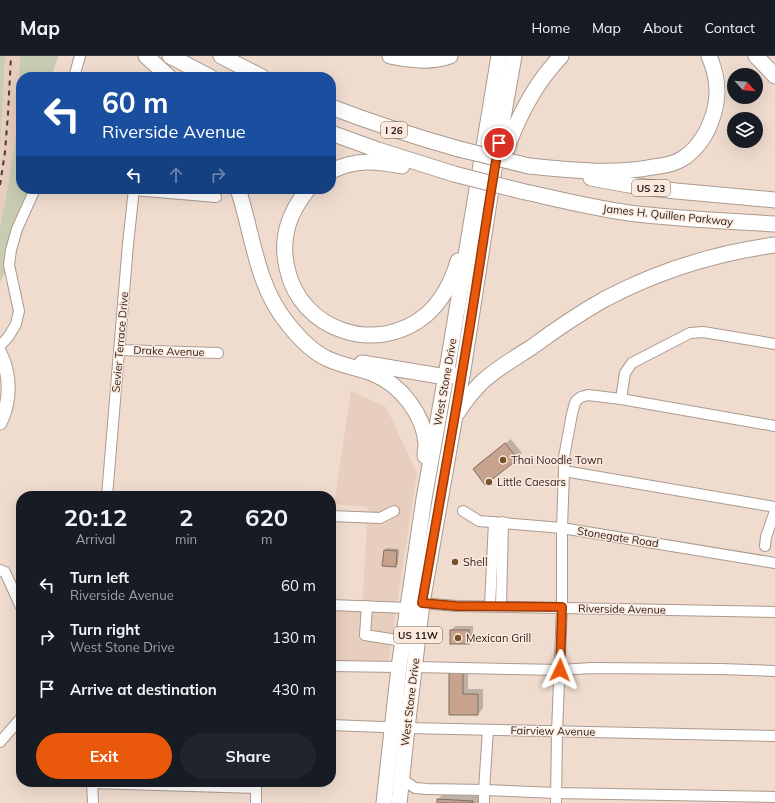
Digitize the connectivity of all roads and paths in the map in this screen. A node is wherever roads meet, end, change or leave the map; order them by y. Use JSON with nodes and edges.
{"nodes":[{"id":1,"x":80,"y":56,"type":"edge"},
{"id":2,"x":146,"y":56,"type":"edge"},
{"id":3,"x":170,"y":56,"type":"edge"},
{"id":4,"x":221,"y":56,"type":"edge"},
{"id":5,"x":390,"y":56,"type":"edge"},
{"id":6,"x":450,"y":56,"type":"edge"},
{"id":7,"x":499,"y":56,"type":"edge"},
{"id":8,"x":514,"y":56,"type":"edge"},
{"id":9,"x":561,"y":56,"type":"edge"},
{"id":10,"x":709,"y":56,"type":"edge"},
{"id":11,"x":756,"y":56,"type":"edge"},
{"id":12,"x":75,"y":72,"type":"edge"},
{"id":13,"x":164,"y":72,"type":"edge"},
{"id":14,"x":200,"y":72,"type":"edge"},
{"id":15,"x":252,"y":72,"type":"edge"},
{"id":16,"x":775,"y":76,"type":"edge"},
{"id":17,"x":336,"y":109,"type":"edge"},
{"id":18,"x":336,"y":135,"type":"edge"},
{"id":19,"x":529,"y":166,"type":"junction"},
{"id":20,"x":336,"y":169,"type":"edge"},
{"id":21,"x":448,"y":172,"type":"junction"},
{"id":22,"x":492,"y":190,"type":"junction"},
{"id":23,"x":32,"y":194,"type":"edge"},
{"id":24,"x":134,"y":194,"type":"edge"},
{"id":25,"x":181,"y":194,"type":"edge"},
{"id":26,"x":240,"y":194,"type":"edge"},
{"id":27,"x":304,"y":194,"type":"edge"},
{"id":28,"x":216,"y":197,"type":"dead end"},
{"id":29,"x":475,"y":199,"type":"junction"},
{"id":30,"x":775,"y":200,"type":"edge"},
{"id":31,"x":775,"y":224,"type":"edge"},
{"id":32,"x":775,"y":245,"type":"edge"},
{"id":33,"x":300,"y":338,"type":"junction"},
{"id":34,"x":775,"y":344,"type":"edge"},
{"id":35,"x":0,"y":346,"type":"edge"},
{"id":36,"x":119,"y":350,"type":"junction"},
{"id":37,"x":0,"y":353,"type":"edge"},
{"id":38,"x":218,"y":353,"type":"dead end"},
{"id":39,"x":463,"y":370,"type":"junction"},
{"id":40,"x":446,"y":377,"type":"junction"},
{"id":41,"x":621,"y":398,"type":"junction"},
{"id":42,"x":455,"y":417,"type":"junction"},
{"id":43,"x":0,"y":423,"type":"edge"},
{"id":44,"x":775,"y":426,"type":"edge"},
{"id":45,"x":564,"y":471,"type":"junction"},
{"id":46,"x":107,"y":491,"type":"edge"},
{"id":47,"x":424,"y":500,"type":"junction"},
{"id":48,"x":775,"y":507,"type":"edge"},
{"id":49,"x":394,"y":511,"type":"dead end"},
{"id":50,"x":463,"y":511,"type":"dead end"},
{"id":51,"x":775,"y":511,"type":"edge"},
{"id":52,"x":336,"y":516,"type":"edge"},
{"id":53,"x":422,"y":516,"type":"junction"},
{"id":54,"x":498,"y":522,"type":"junction"},
{"id":55,"x":562,"y":528,"type":"junction"},
{"id":56,"x":765,"y":546,"type":"dead end"},
{"id":57,"x":775,"y":563,"type":"edge"},
{"id":58,"x":0,"y":570,"type":"edge"},
{"id":59,"x":16,"y":597,"type":"edge"},
{"id":60,"x":422,"y":603,"type":"junction"},
{"id":61,"x":336,"y":605,"type":"edge"},
{"id":62,"x":367,"y":606,"type":"junction"},
{"id":63,"x":496,"y":606,"type":"junction"},
{"id":64,"x":562,"y":607,"type":"junction"},
{"id":65,"x":407,"y":608,"type":"junction"},
{"id":66,"x":775,"y":612,"type":"edge"},
{"id":67,"x":403,"y":641,"type":"junction"},
{"id":68,"x":336,"y":666,"type":"edge"},
{"id":69,"x":399,"y":667,"type":"junction"},
{"id":70,"x":414,"y":667,"type":"junction"},
{"id":71,"x":560,"y":670,"type":"junction"},
{"id":72,"x":775,"y":671,"type":"edge"},
{"id":73,"x":16,"y":724,"type":"edge"},
{"id":74,"x":336,"y":724,"type":"edge"},
{"id":75,"x":400,"y":727,"type":"junction"},
{"id":76,"x":488,"y":730,"type":"junction"},
{"id":77,"x":557,"y":732,"type":"junction"},
{"id":78,"x":775,"y":736,"type":"edge"},
{"id":79,"x":0,"y":742,"type":"edge"},
{"id":80,"x":402,"y":779,"type":"junction"},
{"id":81,"x":92,"y":787,"type":"edge"},
{"id":82,"x":256,"y":787,"type":"edge"},
{"id":83,"x":415,"y":788,"type":"junction"},
{"id":84,"x":484,"y":790,"type":"junction"},
{"id":85,"x":775,"y":797,"type":"edge"},
{"id":86,"x":556,"y":798,"type":"edge"},
{"id":87,"x":400,"y":799,"type":"edge"},
{"id":88,"x":93,"y":803,"type":"edge"},
{"id":89,"x":256,"y":803,"type":"edge"},
{"id":90,"x":384,"y":803,"type":"edge"},
{"id":91,"x":484,"y":803,"type":"edge"}],
"edges":[{"from":1,"to":12,"type":"street"},
{"from":2,"to":13,"type":"highway"},
{"from":3,"to":14,"type":"highway"},
{"from":4,"to":15,"type":"highway"},
{"from":5,"to":6,"type":"highway"},
{"from":7,"to":29,"type":"highway","name":"West Stone Drive","number":"US 11W"},
{"from":8,"to":22,"type":"highway","name":"West Stone Drive","number":"US 11W"},
{"from":9,"to":22,"type":"highway"},
{"from":10,"to":19,"type":"highway"},
{"from":11,"to":16,"type":"highway"},
{"from":17,"to":19,"type":"highway","number":"I 26","bridge":true},
{"from":18,"to":21,"type":"highway","name":"James H. Quillen Parkway"},
{"from":19,"to":30,"type":"highway","number":"US 23"},
{"from":20,"to":21,"type":"highway"},
{"from":21,"to":31,"type":"highway","name":"James H. Quillen Parkway","bridge":true},
{"from":22,"to":39,"type":"highway","name":"West Stone Drive","number":"US 11W"},
{"from":23,"to":35,"type":"street"},
{"from":24,"to":36,"type":"street","name":"Sevier Terrace Drive"},
{"from":25,"to":28,"type":"street"},
{"from":26,"to":33,"type":"highway"},
{"from":27,"to":29,"type":"highway"},
{"from":29,"to":40,"type":"highway","name":"West Stone Drive","number":"US 11W"},
{"from":32,"to":42,"type":"highway"},
{"from":33,"to":40,"type":"highway"},
{"from":33,"to":47,"type":"highway"},
{"from":34,"to":41,"type":"street"},
{"from":36,"to":38,"type":"street","name":"Drake Avenue"},
{"from":36,"to":46,"type":"street","name":"Sevier Terrace Drive"},
{"from":37,"to":43,"type":"main road"},
{"from":39,"to":40,"type":"highway"},
{"from":39,"to":42,"type":"highway","name":"West Stone Drive","number":"US 11W"},
{"from":40,"to":47,"type":"highway","name":"West Stone Drive","number":"US 11W"},
{"from":41,"to":44,"type":"street"},
{"from":41,"to":45,"type":"street"},
{"from":42,"to":60,"type":"highway","name":"West Stone Drive","number":"US 11W"},
{"from":45,"to":48,"type":"street"},
{"from":45,"to":55,"type":"street"},
{"from":47,"to":53,"type":"highway","name":"West Stone Drive","number":"US 11W"},
{"from":49,"to":52,"type":"street"},
{"from":50,"to":54,"type":"street","name":"Stonegate Road"},
{"from":51,"to":56,"type":"street"},
{"from":53,"to":60,"type":"highway"},
{"from":53,"to":65,"type":"highway","name":"West Stone Drive","number":"US 11W"},
{"from":54,"to":55,"type":"street","name":"Stonegate Road"},
{"from":54,"to":63,"type":"street"},
{"from":55,"to":57,"type":"street","name":"Stonegate Road"},
{"from":55,"to":64,"type":"street"},
{"from":58,"to":59,"type":"street"},
{"from":60,"to":63,"type":"street","name":"Riverside Avenue"},
{"from":60,"to":70,"type":"highway","name":"West Stone Drive","number":"US 11W"},
{"from":61,"to":62,"type":"street"},
{"from":62,"to":65,"type":"street"},
{"from":62,"to":67,"type":"street"},
{"from":63,"to":64,"type":"street","name":"Riverside Avenue"},
{"from":64,"to":66,"type":"street","name":"Riverside Avenue"},
{"from":64,"to":71,"type":"street"},
{"from":65,"to":67,"type":"highway","name":"West Stone Drive","number":"US 11W"},
{"from":65,"to":70,"type":"highway"},
{"from":67,"to":69,"type":"highway","name":"West Stone Drive","number":"US 11W"},
{"from":68,"to":69,"type":"street"},
{"from":69,"to":75,"type":"highway","name":"West Stone Drive","number":"US 11W"},
{"from":70,"to":71,"type":"street"},
{"from":70,"to":75,"type":"highway","name":"West Stone Drive","number":"US 11W"},
{"from":71,"to":72,"type":"street"},
{"from":71,"to":77,"type":"street"},
{"from":73,"to":79,"type":"street"},
{"from":74,"to":75,"type":"street","name":"Fairview Avenue"},
{"from":75,"to":76,"type":"street","name":"Fairview Avenue"},
{"from":75,"to":80,"type":"highway","name":"West Stone Drive","number":"US 11W"},
{"from":75,"to":90,"type":"highway","name":"West Stone Drive","number":"US 11W"},
{"from":76,"to":77,"type":"street","name":"Fairview Avenue"},
{"from":76,"to":84,"type":"street"},
{"from":77,"to":78,"type":"street","name":"Fairview Avenue"},
{"from":77,"to":86,"type":"street"},
{"from":80,"to":83,"type":"street"},
{"from":80,"to":87,"type":"highway","name":"West Stone Drive","number":"US 11W"},
{"from":81,"to":88,"type":"street"},
{"from":82,"to":89,"type":"street"},
{"from":83,"to":84,"type":"street"},
{"from":83,"to":87,"type":"street"},
{"from":84,"to":86,"type":"street"},
{"from":84,"to":91,"type":"street"},
{"from":85,"to":86,"type":"street"}]}
